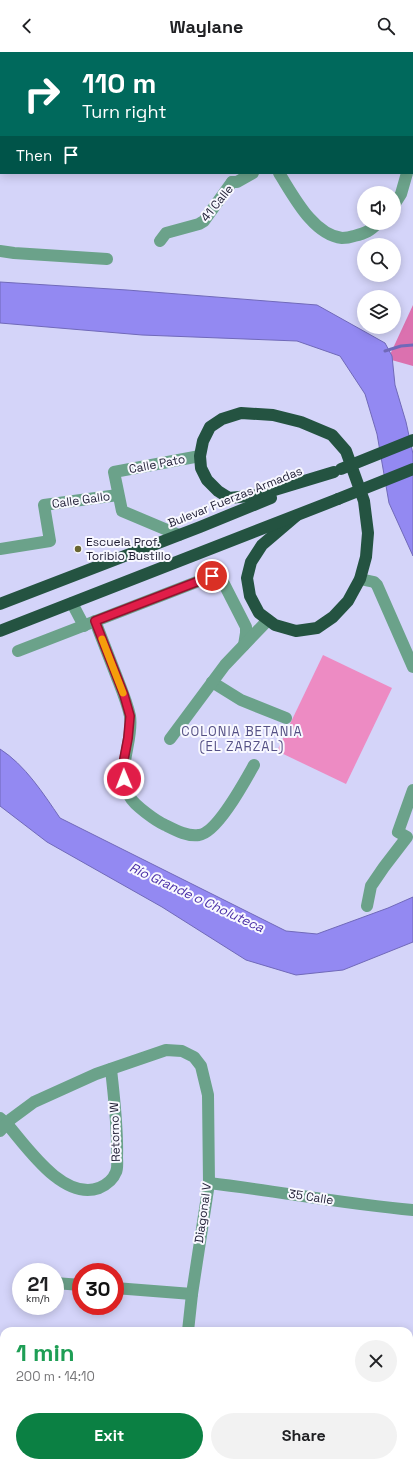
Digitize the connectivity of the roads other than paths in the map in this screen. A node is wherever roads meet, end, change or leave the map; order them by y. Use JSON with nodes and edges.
{"nodes":[{"id":1,"x":251,"y":174,"type":"edge"},
{"id":2,"x":280,"y":174,"type":"edge"},
{"id":3,"x":407,"y":174,"type":"edge"},
{"id":4,"x":228,"y":177,"type":"edge"},
{"id":5,"x":401,"y":194,"type":"edge"},
{"id":6,"x":372,"y":230,"type":"edge"},
{"id":7,"x":160,"y":240,"type":"dead end"},
{"id":8,"x":0,"y":251,"type":"edge"},
{"id":9,"x":107,"y":259,"type":"dead end"},
{"id":10,"x":413,"y":440,"type":"edge"},
{"id":11,"x":200,"y":456,"type":"junction"},
{"id":12,"x":413,"y":469,"type":"edge"},
{"id":13,"x":337,"y":470,"type":"junction"},
{"id":14,"x":118,"y":495,"type":"junction"},
{"id":15,"x":296,"y":516,"type":"junction"},
{"id":16,"x":179,"y":535,"type":"junction"},
{"id":17,"x":0,"y":549,"type":"edge"},
{"id":18,"x":360,"y":579,"type":"junction"},
{"id":19,"x":72,"y":603,"type":"junction"},
{"id":20,"x":0,"y":604,"type":"edge"},
{"id":21,"x":268,"y":620,"type":"junction"},
{"id":22,"x":90,"y":624,"type":"junction"},
{"id":23,"x":0,"y":631,"type":"edge"},
{"id":24,"x":244,"y":645,"type":"junction"},
{"id":25,"x":18,"y":651,"type":"dead end"},
{"id":26,"x":413,"y":667,"type":"edge"},
{"id":27,"x":212,"y":682,"type":"junction"},
{"id":28,"x":286,"y":718,"type":"dead end"},
{"id":29,"x":170,"y":739,"type":"dead end"},
{"id":30,"x":254,"y":765,"type":"dead end"},
{"id":31,"x":413,"y":790,"type":"edge"},
{"id":32,"x":366,"y":906,"type":"dead end"},
{"id":33,"x":111,"y":1068,"type":"junction"},
{"id":34,"x":2,"y":1124,"type":"edge"},
{"id":35,"x":209,"y":1183,"type":"junction"},
{"id":36,"x":413,"y":1210,"type":"edge"},
{"id":37,"x":124,"y":1289,"type":"edge"},
{"id":38,"x":192,"y":1294,"type":"junction"},
{"id":39,"x":188,"y":1327,"type":"edge"}],
"edges":[{"from":1,"to":4,"type":"street","name":"41 Calle"},
{"from":2,"to":6,"type":"street"},
{"from":3,"to":5,"type":"street"},
{"from":4,"to":7,"type":"street","name":"41 Calle"},
{"from":8,"to":9,"type":"street"},
{"from":10,"to":13,"type":"highway","name":"Bulevar Fuerzas Armadas","bridge":true},
{"from":11,"to":13,"type":"highway"},
{"from":11,"to":14,"type":"street","name":"Calle Pato"},
{"from":11,"to":18,"type":"highway"},
{"from":12,"to":15,"type":"highway","bridge":true},
{"from":13,"to":16,"type":"highway","name":"Bulevar Fuerzas Armadas"},
{"from":14,"to":16,"type":"street"},
{"from":14,"to":17,"type":"street","name":"Calle Gallo"},
{"from":15,"to":19,"type":"highway"},
{"from":15,"to":21,"type":"highway"},
{"from":16,"to":20,"type":"highway","name":"Bulevar Fuerzas Armadas"},
{"from":18,"to":21,"type":"highway"},
{"from":18,"to":26,"type":"street"},
{"from":19,"to":22,"type":"street"},
{"from":19,"to":23,"type":"highway"},
{"from":21,"to":24,"type":"street"},
{"from":22,"to":24,"type":"street"},
{"from":22,"to":25,"type":"street"},
{"from":22,"to":30,"type":"street"},
{"from":24,"to":27,"type":"street"},
{"from":27,"to":28,"type":"street"},
{"from":27,"to":29,"type":"street"},
{"from":31,"to":32,"type":"street"},
{"from":33,"to":34,"type":"street","name":"Diagonal V"},
{"from":33,"to":34,"type":"street","name":"Retorno W"},
{"from":33,"to":35,"type":"street","name":"Diagonal V"},
{"from":35,"to":36,"type":"street","name":"35 Calle"},
{"from":35,"to":38,"type":"street","name":"Diagonal V"},
{"from":37,"to":38,"type":"street"},
{"from":38,"to":39,"type":"street","name":"Diagonal V"}]}
